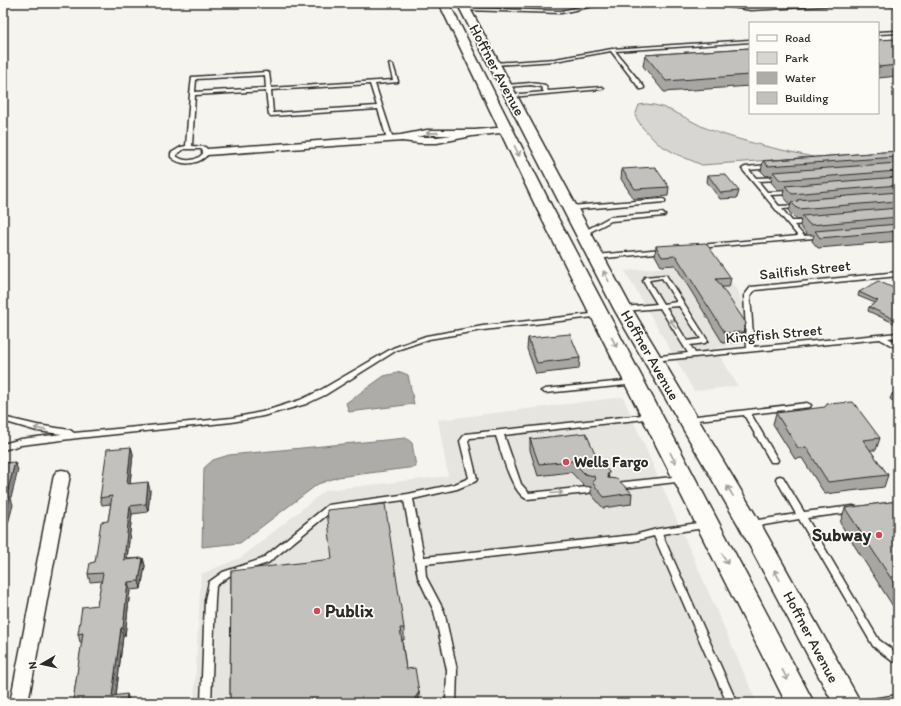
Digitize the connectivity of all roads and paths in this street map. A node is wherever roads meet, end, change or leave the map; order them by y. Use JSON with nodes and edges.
{"nodes":[{"id":1,"x":605,"y":3,"type":"edge"},
{"id":2,"x":707,"y":3,"type":"edge"},
{"id":3,"x":851,"y":3,"type":"edge"},
{"id":4,"x":885,"y":3,"type":"edge"},
{"id":5,"x":898,"y":6,"type":"edge"},
{"id":6,"x":455,"y":7,"type":"edge"},
{"id":7,"x":898,"y":32,"type":"edge"},
{"id":8,"x":879,"y":33,"type":"edge"},
{"id":9,"x":749,"y":41,"type":"edge"},
{"id":10,"x":612,"y":50,"type":"junction"},
{"id":11,"x":474,"y":63,"type":"junction"},
{"id":12,"x":494,"y":64,"type":"junction"},
{"id":13,"x":391,"y":65,"type":"dead end"},
{"id":14,"x":372,"y":82,"type":"junction"},
{"id":15,"x":602,"y":88,"type":"dead end"},
{"id":16,"x":642,"y":88,"type":"dead end"},
{"id":17,"x":269,"y":89,"type":"junction"},
{"id":18,"x":509,"y":91,"type":"junction"},
{"id":19,"x":547,"y":93,"type":"junction"},
{"id":20,"x":192,"y":94,"type":"junction"},
{"id":21,"x":380,"y":107,"type":"junction"},
{"id":22,"x":507,"y":130,"type":"junction"},
{"id":23,"x":390,"y":139,"type":"junction"},
{"id":24,"x":188,"y":147,"type":"junction"},
{"id":25,"x":207,"y":152,"type":"junction"},
{"id":26,"x":776,"y":166,"type":"edge"},
{"id":27,"x":786,"y":178,"type":"edge"},
{"id":28,"x":755,"y":180,"type":"junction"},
{"id":29,"x":797,"y":191,"type":"edge"},
{"id":30,"x":766,"y":194,"type":"junction"},
{"id":31,"x":663,"y":201,"type":"dead end"},
{"id":32,"x":808,"y":206,"type":"edge"},
{"id":33,"x":570,"y":208,"type":"junction"},
{"id":34,"x":778,"y":208,"type":"junction"},
{"id":35,"x":662,"y":214,"type":"dead end"},
{"id":36,"x":814,"y":221,"type":"edge"},
{"id":37,"x":790,"y":223,"type":"junction"},
{"id":38,"x":555,"y":227,"type":"junction"},
{"id":39,"x":584,"y":234,"type":"junction"},
{"id":40,"x":827,"y":236,"type":"edge"},
{"id":41,"x":803,"y":238,"type":"junction"},
{"id":42,"x":693,"y":248,"type":"edge"},
{"id":43,"x":670,"y":250,"type":"edge"},
{"id":44,"x":596,"y":257,"type":"junction"},
{"id":45,"x":898,"y":274,"type":"edge"},
{"id":46,"x":681,"y":304,"type":"junction"},
{"id":47,"x":661,"y":306,"type":"junction"},
{"id":48,"x":624,"y":309,"type":"junction"},
{"id":49,"x":600,"y":315,"type":"junction"},
{"id":50,"x":898,"y":336,"type":"edge"},
{"id":51,"x":882,"y":337,"type":"junction"},
{"id":52,"x":685,"y":343,"type":"junction"},
{"id":53,"x":898,"y":347,"type":"edge"},
{"id":54,"x":751,"y":350,"type":"junction"},
{"id":55,"x":693,"y":355,"type":"junction"},
{"id":56,"x":652,"y":359,"type":"junction"},
{"id":57,"x":634,"y":382,"type":"junction"},
{"id":58,"x":545,"y":391,"type":"dead end"},
{"id":59,"x":807,"y":405,"type":"dead end"},
{"id":60,"x":747,"y":413,"type":"junction"},
{"id":61,"x":651,"y":416,"type":"junction"},
{"id":62,"x":3,"y":419,"type":"edge"},
{"id":63,"x":687,"y":419,"type":"junction"},
{"id":64,"x":500,"y":433,"type":"junction"},
{"id":65,"x":78,"y":435,"type":"junction"},
{"id":66,"x":3,"y":447,"type":"edge"},
{"id":67,"x":774,"y":460,"type":"dead end"},
{"id":68,"x":62,"y":475,"type":"dead end"},
{"id":69,"x":684,"y":479,"type":"junction"},
{"id":70,"x":780,"y":479,"type":"dead end"},
{"id":71,"x":611,"y":487,"type":"edge"},
{"id":72,"x":588,"y":490,"type":"dead end"},
{"id":73,"x":408,"y":497,"type":"junction"},
{"id":74,"x":861,"y":508,"type":"edge"},
{"id":75,"x":802,"y":516,"type":"junction"},
{"id":76,"x":708,"y":525,"type":"junction"},
{"id":77,"x":750,"y":525,"type":"junction"},
{"id":78,"x":657,"y":532,"type":"junction"},
{"id":79,"x":420,"y":561,"type":"junction"},
{"id":80,"x":898,"y":658,"type":"edge"},
{"id":81,"x":898,"y":699,"type":"edge"},
{"id":82,"x":19,"y":703,"type":"edge"},
{"id":83,"x":206,"y":703,"type":"edge"},
{"id":84,"x":451,"y":703,"type":"edge"},
{"id":85,"x":732,"y":703,"type":"edge"},
{"id":86,"x":800,"y":703,"type":"edge"},
{"id":87,"x":847,"y":703,"type":"edge"},
{"id":88,"x":872,"y":703,"type":"edge"}],
"edges":[{"from":1,"to":6,"type":"lane"},
{"from":2,"to":3,"type":"lane"},
{"from":4,"to":5,"type":"lane"},
{"from":6,"to":11,"type":"main road","name":"Hoffner Avenue"},
{"from":6,"to":12,"type":"main road","name":"Hoffner Avenue"},
{"from":7,"to":8,"type":"lane"},
{"from":9,"to":10,"type":"lane"},
{"from":10,"to":12,"type":"lane"},
{"from":10,"to":16,"type":"lane"},
{"from":11,"to":18,"type":"main road"},
{"from":11,"to":22,"type":"main road","name":"Hoffner Avenue"},
{"from":12,"to":18,"type":"main road","name":"Hoffner Avenue"},
{"from":13,"to":14,"type":"lane"},
{"from":14,"to":17,"type":"lane"},
{"from":14,"to":21,"type":"lane"},
{"from":15,"to":19,"type":"lane"},
{"from":17,"to":20,"type":"lane"},
{"from":17,"to":20,"type":"lane"},
{"from":17,"to":21,"type":"lane"},
{"from":18,"to":19,"type":"lane"},
{"from":18,"to":19,"type":"lane"},
{"from":18,"to":33,"type":"main road","name":"Hoffner Avenue"},
{"from":20,"to":24,"type":"lane"},
{"from":21,"to":23,"type":"lane"},
{"from":22,"to":23,"type":"street"},
{"from":22,"to":38,"type":"main road","name":"Hoffner Avenue","one_way":true},
{"from":23,"to":25,"type":"street"},
{"from":24,"to":25,"type":"lane"},
{"from":24,"to":25,"type":"lane"},
{"from":26,"to":28,"type":"lane"},
{"from":27,"to":28,"type":"lane"},
{"from":28,"to":30,"type":"lane"},
{"from":29,"to":30,"type":"lane"},
{"from":30,"to":34,"type":"lane"},
{"from":31,"to":33,"type":"lane"},
{"from":32,"to":34,"type":"lane"},
{"from":33,"to":39,"type":"main road","name":"Hoffner Avenue"},
{"from":34,"to":37,"type":"lane"},
{"from":35,"to":39,"type":"lane"},
{"from":36,"to":37,"type":"lane"},
{"from":37,"to":41,"type":"lane"},
{"from":38,"to":48,"type":"main road"},
{"from":38,"to":49,"type":"main road","name":"Hoffner Avenue"},
{"from":39,"to":44,"type":"main road","name":"Hoffner Avenue"},
{"from":40,"to":41,"type":"lane"},
{"from":41,"to":42,"type":"lane"},
{"from":43,"to":44,"type":"lane"},
{"from":48,"to":44,"type":"main road","name":"Hoffner Avenue","one_way":true},
{"from":45,"to":54,"type":"lane","name":"Sailfish Street"},
{"from":46,"to":47,"type":"lane"},
{"from":46,"to":47,"type":"lane"},
{"from":46,"to":52,"type":"lane"},
{"from":47,"to":48,"type":"lane"},
{"from":52,"to":47,"type":"lane","one_way":true},
{"from":48,"to":56,"type":"main road","name":"Hoffner Avenue"},
{"from":49,"to":56,"type":"main road"},
{"from":49,"to":57,"type":"main road","name":"Hoffner Avenue","one_way":true},
{"from":49,"to":65,"type":"lane"},
{"from":50,"to":51,"type":"lane","name":"Kingfish Street"},
{"from":51,"to":53,"type":"lane"},
{"from":51,"to":54,"type":"lane","name":"Kingfish Street"},
{"from":52,"to":55,"type":"lane"},
{"from":54,"to":55,"type":"lane","name":"Kingfish Street"},
{"from":55,"to":56,"type":"lane","name":"Kingfish Street"},
{"from":56,"to":63,"type":"main road","name":"Hoffner Avenue"},
{"from":57,"to":58,"type":"lane"},
{"from":57,"to":61,"type":"main road","name":"Hoffner Avenue"},
{"from":59,"to":60,"type":"lane"},
{"from":60,"to":63,"type":"lane"},
{"from":60,"to":67,"type":"lane"},
{"from":61,"to":64,"type":"lane"},
{"from":61,"to":69,"type":"main road","name":"Hoffner Avenue","one_way":true},
{"from":65,"to":62,"type":"lane","one_way":true},
{"from":77,"to":63,"type":"main road","name":"Hoffner Avenue","one_way":true},
{"from":64,"to":72,"type":"lane","one_way":true},
{"from":64,"to":73,"type":"lane"},
{"from":65,"to":66,"type":"lane"},
{"from":68,"to":82,"type":"street"},
{"from":69,"to":71,"type":"lane"},
{"from":69,"to":76,"type":"main road","name":"Hoffner Avenue"},
{"from":70,"to":75,"type":"lane"},
{"from":73,"to":79,"type":"lane"},
{"from":73,"to":83,"type":"lane"},
{"from":74,"to":75,"type":"lane"},
{"from":75,"to":77,"type":"lane"},
{"from":75,"to":80,"type":"lane"},
{"from":76,"to":78,"type":"lane"},
{"from":76,"to":86,"type":"main road","name":"Hoffner Avenue","one_way":true},
{"from":87,"to":77,"type":"main road","name":"Hoffner Avenue","one_way":true},
{"from":78,"to":79,"type":"lane"},
{"from":78,"to":85,"type":"lane"},
{"from":79,"to":84,"type":"lane"},
{"from":81,"to":88,"type":"lane"}]}
